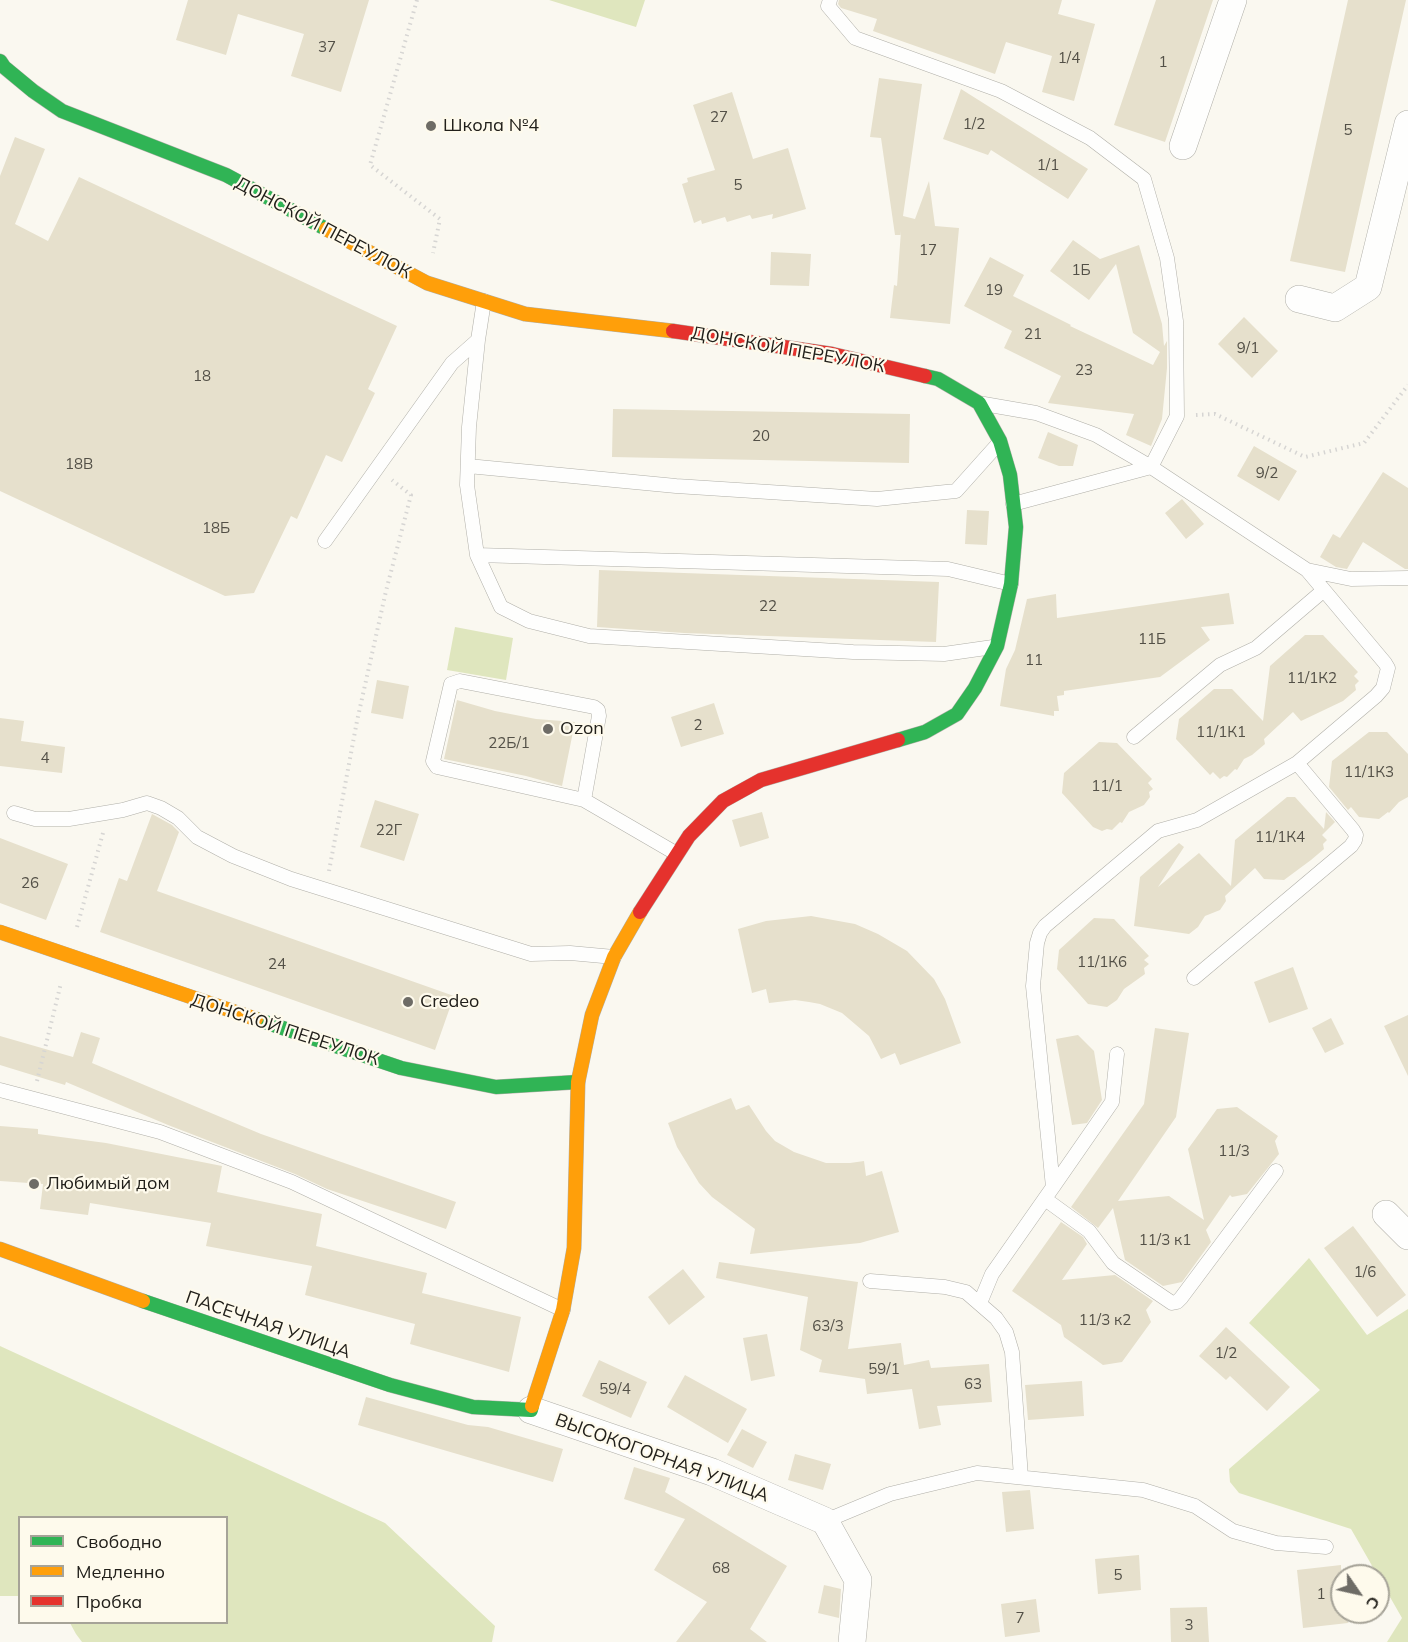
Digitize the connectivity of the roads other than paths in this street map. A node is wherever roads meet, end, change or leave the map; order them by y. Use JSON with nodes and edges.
{"nodes":[{"id":1,"x":830,"y":0,"type":"edge"},
{"id":2,"x":1233,"y":0,"type":"edge"},
{"id":3,"x":0,"y":61,"type":"edge"},
{"id":4,"x":1408,"y":124,"type":"edge"},
{"id":5,"x":1183,"y":146,"type":"dead end"},
{"id":6,"x":1299,"y":299,"type":"dead end"},
{"id":7,"x":484,"y":301,"type":"junction"},
{"id":8,"x":478,"y":340,"type":"junction"},
{"id":9,"x":979,"y":403,"type":"junction"},
{"id":10,"x":1000,"y":441,"type":"junction"},
{"id":11,"x":468,"y":466,"type":"junction"},
{"id":12,"x":1151,"y":467,"type":"junction"},
{"id":13,"x":1013,"y":504,"type":"junction"},
{"id":14,"x":325,"y":541,"type":"dead end"},
{"id":15,"x":477,"y":555,"type":"junction"},
{"id":16,"x":1307,"y":570,"type":"junction"},
{"id":17,"x":1408,"y":578,"type":"edge"},
{"id":18,"x":1011,"y":584,"type":"junction"},
{"id":19,"x":1324,"y":590,"type":"junction"},
{"id":20,"x":997,"y":646,"type":"junction"},
{"id":21,"x":1134,"y":737,"type":"dead end"},
{"id":22,"x":1297,"y":763,"type":"junction"},
{"id":23,"x":584,"y":800,"type":"junction"},
{"id":24,"x":14,"y":813,"type":"dead end"},
{"id":25,"x":677,"y":854,"type":"junction"},
{"id":26,"x":0,"y":932,"type":"edge"},
{"id":27,"x":614,"y":957,"type":"junction"},
{"id":28,"x":1194,"y":978,"type":"dead end"},
{"id":29,"x":1117,"y":1054,"type":"dead end"},
{"id":30,"x":578,"y":1083,"type":"junction"},
{"id":31,"x":0,"y":1090,"type":"edge"},
{"id":32,"x":1276,"y":1171,"type":"dead end"},
{"id":33,"x":1053,"y":1187,"type":"junction"},
{"id":34,"x":1045,"y":1199,"type":"junction"},
{"id":35,"x":1386,"y":1214,"type":"dead end"},
{"id":36,"x":1408,"y":1236,"type":"edge"},
{"id":37,"x":0,"y":1249,"type":"edge"},
{"id":38,"x":870,"y":1281,"type":"dead end"},
{"id":39,"x":980,"y":1303,"type":"junction"},
{"id":40,"x":563,"y":1310,"type":"junction"},
{"id":41,"x":531,"y":1410,"type":"junction"},
{"id":42,"x":1021,"y":1477,"type":"junction"},
{"id":43,"x":825,"y":1521,"type":"junction"},
{"id":44,"x":1326,"y":1547,"type":"dead end"},
{"id":45,"x":852,"y":1642,"type":"edge"}],
"edges":[{"from":1,"to":12,"type":"lane"},
{"from":2,"to":5,"type":"street"},
{"from":3,"to":7,"type":"street","name":"ДОНСКОЙ ПЕРЕУЛОК"},
{"from":4,"to":6,"type":"street"},
{"from":7,"to":8,"type":"lane"},
{"from":7,"to":9,"type":"street","name":"ДОНСКОЙ ПЕРЕУЛОК"},
{"from":8,"to":11,"type":"lane"},
{"from":8,"to":14,"type":"lane"},
{"from":9,"to":10,"type":"street"},
{"from":9,"to":12,"type":"lane"},
{"from":10,"to":11,"type":"lane"},
{"from":10,"to":13,"type":"street"},
{"from":11,"to":15,"type":"lane"},
{"from":12,"to":13,"type":"lane"},
{"from":12,"to":16,"type":"lane"},
{"from":13,"to":18,"type":"street"},
{"from":15,"to":18,"type":"lane"},
{"from":15,"to":20,"type":"lane"},
{"from":16,"to":17,"type":"lane"},
{"from":16,"to":19,"type":"lane"},
{"from":18,"to":20,"type":"street"},
{"from":19,"to":21,"type":"lane"},
{"from":19,"to":22,"type":"lane"},
{"from":20,"to":25,"type":"street"},
{"from":22,"to":28,"type":"lane"},
{"from":22,"to":33,"type":"lane"},
{"from":23,"to":23,"type":"lane"},
{"from":23,"to":25,"type":"lane"},
{"from":24,"to":27,"type":"lane"},
{"from":25,"to":27,"type":"street"},
{"from":26,"to":30,"type":"street","name":"ДОНСКОЙ ПЕРЕУЛОК"},
{"from":27,"to":30,"type":"street"},
{"from":29,"to":33,"type":"lane"},
{"from":30,"to":40,"type":"street"},
{"from":31,"to":40,"type":"lane"},
{"from":32,"to":34,"type":"lane"},
{"from":33,"to":34,"type":"lane"},
{"from":34,"to":39,"type":"lane"},
{"from":35,"to":36,"type":"street"},
{"from":37,"to":41,"type":"street","name":"ПАСЕЧНАЯ УЛИЦА"},
{"from":38,"to":39,"type":"lane"},
{"from":39,"to":42,"type":"lane"},
{"from":40,"to":41,"type":"street"},
{"from":41,"to":43,"type":"street","name":"ВЫСОКОГОРНАЯ УЛИЦА"},
{"from":42,"to":43,"type":"lane"},
{"from":42,"to":44,"type":"lane"},
{"from":43,"to":45,"type":"street"}]}
